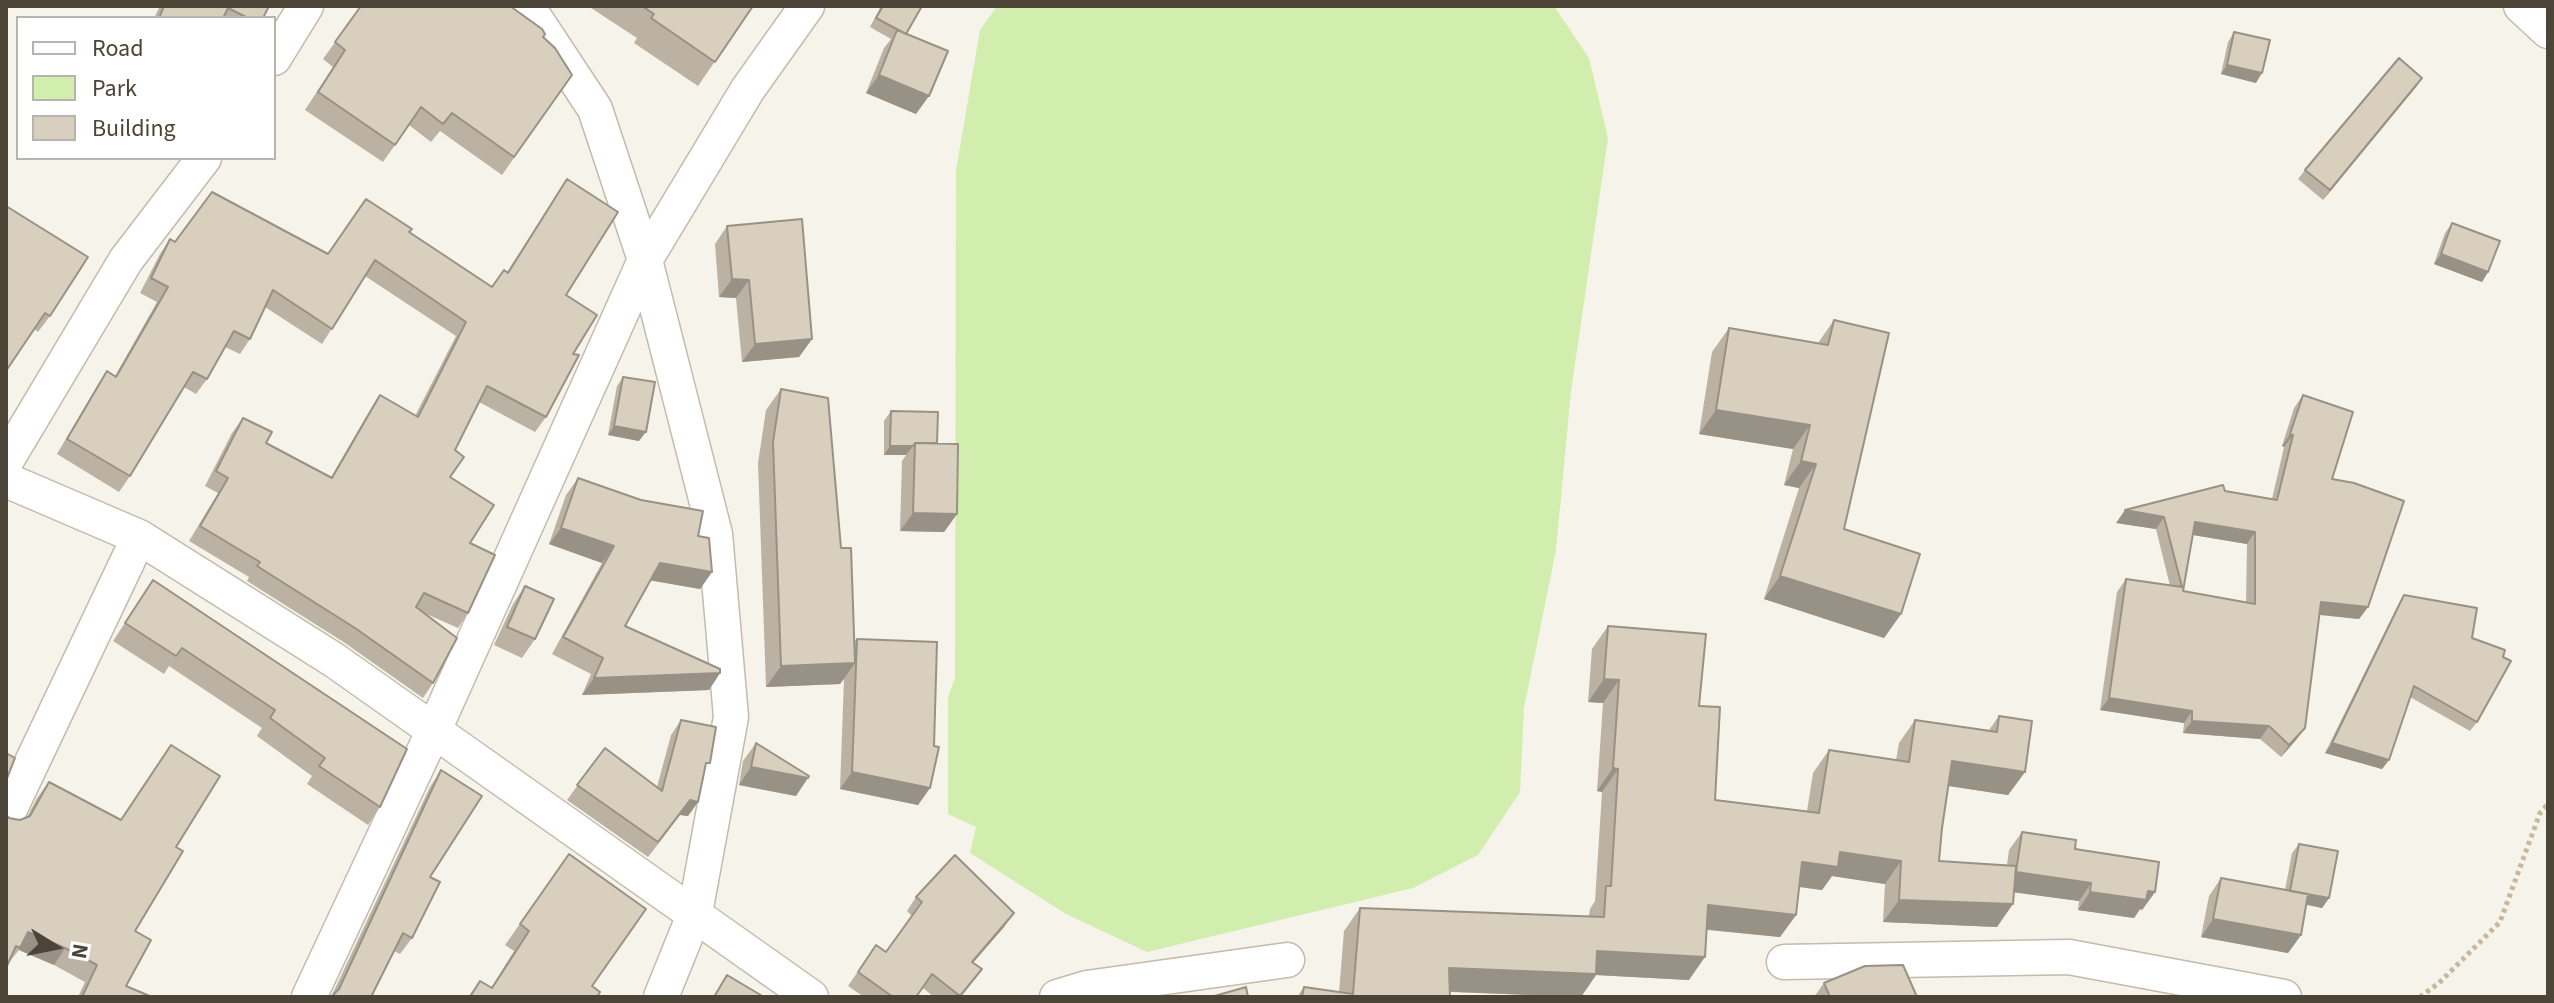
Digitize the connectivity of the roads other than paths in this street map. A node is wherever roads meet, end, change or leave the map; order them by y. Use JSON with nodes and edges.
{"nodes":[{"id":1,"x":306,"y":6,"type":"edge"},
{"id":2,"x":527,"y":6,"type":"edge"},
{"id":3,"x":807,"y":6,"type":"edge"},
{"id":4,"x":2521,"y":6,"type":"edge"},
{"id":5,"x":2548,"y":31,"type":"edge"},
{"id":6,"x":276,"y":55,"type":"edge"},
{"id":7,"x":202,"y":160,"type":"edge"},
{"id":8,"x":645,"y":260,"type":"junction"},
{"id":9,"x":6,"y":461,"type":"edge"},
{"id":10,"x":6,"y":480,"type":"edge"},
{"id":11,"x":139,"y":537,"type":"junction"},
{"id":12,"x":434,"y":730,"type":"junction"},
{"id":13,"x":6,"y":817,"type":"edge"},
{"id":14,"x":695,"y":913,"type":"junction"},
{"id":15,"x":1287,"y":960,"type":"dead end"},
{"id":16,"x":1784,"y":962,"type":"dead end"},
{"id":17,"x":309,"y":997,"type":"edge"},
{"id":18,"x":661,"y":997,"type":"edge"},
{"id":19,"x":811,"y":997,"type":"edge"},
{"id":20,"x":1057,"y":997,"type":"edge"},
{"id":21,"x":2284,"y":997,"type":"edge"}],
"edges":[{"from":1,"to":6,"type":"street"},
{"from":2,"to":8,"type":"street"},
{"from":3,"to":8,"type":"street"},
{"from":4,"to":5,"type":"street"},
{"from":7,"to":9,"type":"street"},
{"from":8,"to":12,"type":"street"},
{"from":8,"to":14,"type":"street"},
{"from":10,"to":11,"type":"street"},
{"from":11,"to":12,"type":"street"},
{"from":11,"to":13,"type":"street"},
{"from":12,"to":14,"type":"street"},
{"from":12,"to":17,"type":"street"},
{"from":14,"to":18,"type":"street"},
{"from":14,"to":19,"type":"street"},
{"from":15,"to":20,"type":"street"},
{"from":16,"to":21,"type":"street"}]}
